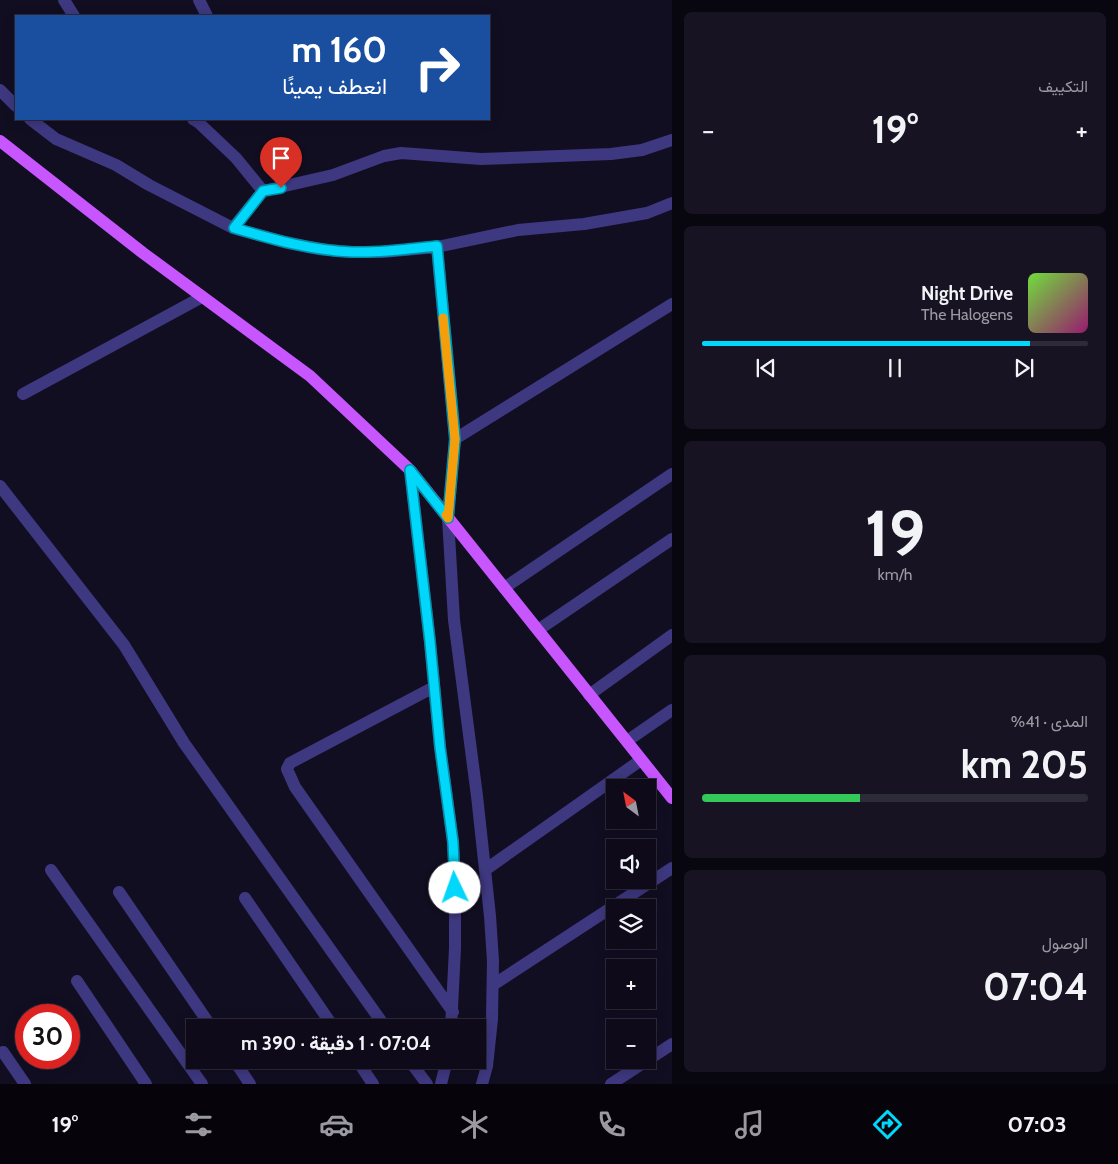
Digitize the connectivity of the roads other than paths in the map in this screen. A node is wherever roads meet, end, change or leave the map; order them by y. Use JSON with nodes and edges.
{"nodes":[{"id":1,"x":64,"y":0,"type":"edge"},
{"id":2,"x":200,"y":0,"type":"edge"},
{"id":3,"x":73,"y":15,"type":"edge"},
{"id":4,"x":207,"y":15,"type":"edge"},
{"id":5,"x":0,"y":90,"type":"edge"},
{"id":6,"x":15,"y":105,"type":"edge"},
{"id":7,"x":31,"y":120,"type":"edge"},
{"id":8,"x":194,"y":120,"type":"edge"},
{"id":9,"x":672,"y":140,"type":"edge"},
{"id":10,"x":1,"y":145,"type":"edge"},
{"id":11,"x":263,"y":191,"type":"junction"},
{"id":12,"x":672,"y":203,"type":"edge"},
{"id":13,"x":234,"y":228,"type":"junction"},
{"id":14,"x":437,"y":246,"type":"junction"},
{"id":15,"x":202,"y":297,"type":"junction"},
{"id":16,"x":672,"y":304,"type":"edge"},
{"id":17,"x":23,"y":394,"type":"dead end"},
{"id":18,"x":455,"y":439,"type":"junction"},
{"id":19,"x":410,"y":470,"type":"junction"},
{"id":20,"x":672,"y":474,"type":"edge"},
{"id":21,"x":0,"y":486,"type":"edge"},
{"id":22,"x":448,"y":518,"type":"junction"},
{"id":23,"x":672,"y":539,"type":"edge"},
{"id":24,"x":504,"y":588,"type":"junction"},
{"id":25,"x":538,"y":630,"type":"junction"},
{"id":26,"x":672,"y":635,"type":"edge"},
{"id":27,"x":434,"y":687,"type":"junction"},
{"id":28,"x":589,"y":695,"type":"junction"},
{"id":29,"x":672,"y":710,"type":"edge"},
{"id":30,"x":627,"y":741,"type":"junction"},
{"id":31,"x":641,"y":760,"type":"junction"},
{"id":32,"x":672,"y":798,"type":"edge"},
{"id":33,"x":672,"y":868,"type":"edge"},
{"id":34,"x":51,"y":870,"type":"dead end"},
{"id":35,"x":484,"y":870,"type":"junction"},
{"id":36,"x":119,"y":892,"type":"dead end"},
{"id":37,"x":245,"y":898,"type":"dead end"},
{"id":38,"x":78,"y":981,"type":"dead end"},
{"id":39,"x":492,"y":985,"type":"junction"},
{"id":40,"x":453,"y":1012,"type":"junction"},
{"id":41,"x":206,"y":1019,"type":"edge"},
{"id":42,"x":328,"y":1019,"type":"edge"},
{"id":43,"x":380,"y":1019,"type":"edge"},
{"id":44,"x":452,"y":1019,"type":"edge"},
{"id":45,"x":672,"y":1044,"type":"edge"},
{"id":46,"x":3,"y":1052,"type":"dead end"},
{"id":47,"x":240,"y":1069,"type":"edge"},
{"id":48,"x":363,"y":1069,"type":"edge"},
{"id":49,"x":416,"y":1069,"type":"edge"},
{"id":50,"x":445,"y":1069,"type":"edge"},
{"id":51,"x":25,"y":1084,"type":"edge"},
{"id":52,"x":146,"y":1084,"type":"edge"},
{"id":53,"x":202,"y":1084,"type":"edge"},
{"id":54,"x":250,"y":1084,"type":"edge"},
{"id":55,"x":373,"y":1084,"type":"edge"},
{"id":56,"x":426,"y":1084,"type":"edge"},
{"id":57,"x":441,"y":1084,"type":"edge"},
{"id":58,"x":482,"y":1084,"type":"edge"},
{"id":59,"x":611,"y":1084,"type":"edge"}],
"edges":[{"from":1,"to":3,"type":"street"},
{"from":2,"to":4,"type":"street"},
{"from":5,"to":6,"type":"street"},
{"from":7,"to":13,"type":"street"},
{"from":8,"to":11,"type":"street"},
{"from":9,"to":11,"type":"street"},
{"from":10,"to":15,"type":"main road"},
{"from":11,"to":13,"type":"street"},
{"from":12,"to":14,"type":"street"},
{"from":13,"to":14,"type":"street"},
{"from":14,"to":18,"type":"street"},
{"from":15,"to":17,"type":"street"},
{"from":15,"to":19,"type":"main road"},
{"from":16,"to":18,"type":"street"},
{"from":18,"to":22,"type":"street"},
{"from":19,"to":22,"type":"main road"},
{"from":19,"to":27,"type":"street"},
{"from":20,"to":24,"type":"street"},
{"from":21,"to":43,"type":"street"},
{"from":22,"to":24,"type":"main road"},
{"from":22,"to":35,"type":"street"},
{"from":23,"to":25,"type":"street"},
{"from":24,"to":25,"type":"main road"},
{"from":25,"to":28,"type":"main road"},
{"from":26,"to":28,"type":"street"},
{"from":27,"to":40,"type":"street"},
{"from":27,"to":40,"type":"street"},
{"from":28,"to":30,"type":"main road"},
{"from":29,"to":30,"type":"street"},
{"from":30,"to":31,"type":"main road"},
{"from":31,"to":32,"type":"main road"},
{"from":31,"to":35,"type":"street"},
{"from":33,"to":39,"type":"street"},
{"from":34,"to":53,"type":"street"},
{"from":35,"to":39,"type":"street"},
{"from":36,"to":41,"type":"street"},
{"from":37,"to":42,"type":"street"},
{"from":38,"to":52,"type":"street"},
{"from":39,"to":58,"type":"street"},
{"from":40,"to":44,"type":"street"},
{"from":45,"to":59,"type":"street"},
{"from":46,"to":51,"type":"street"},
{"from":47,"to":54,"type":"street"},
{"from":48,"to":55,"type":"street"},
{"from":49,"to":56,"type":"street"},
{"from":50,"to":57,"type":"street"}]}
